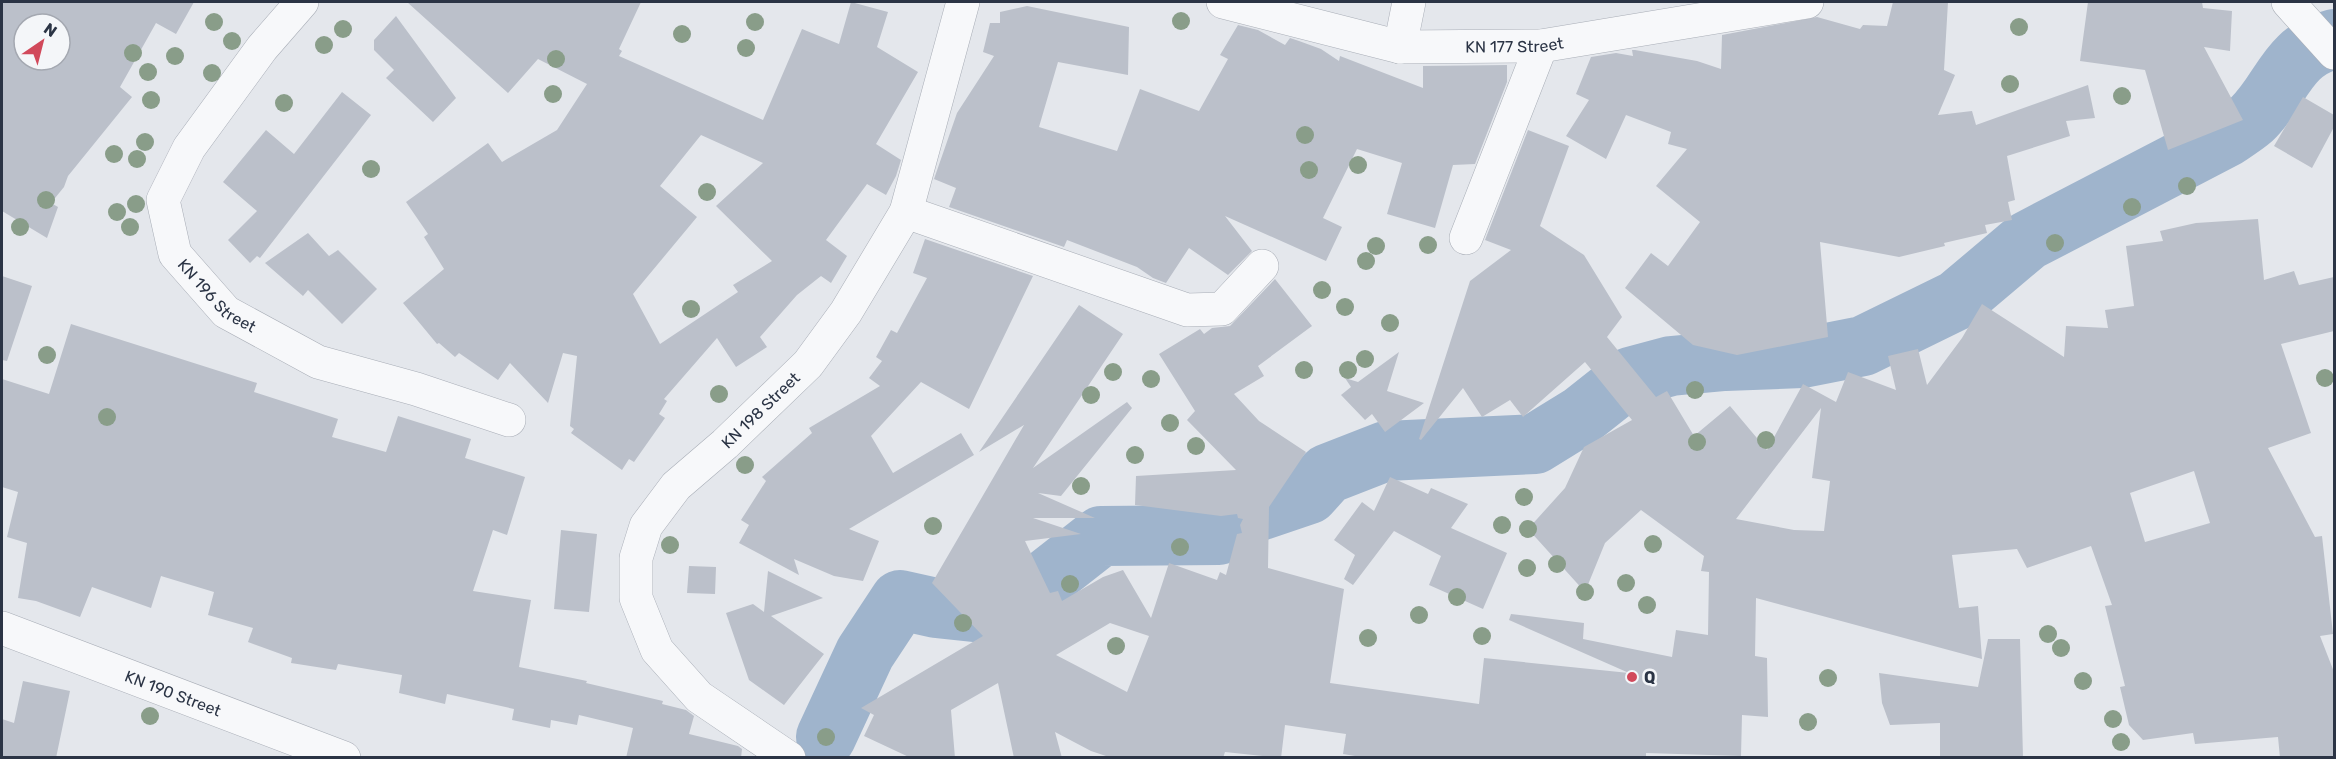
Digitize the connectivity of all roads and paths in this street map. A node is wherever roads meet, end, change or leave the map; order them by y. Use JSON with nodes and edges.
{"nodes":[{"id":1,"x":302,"y":2,"type":"edge"},
{"id":2,"x":963,"y":2,"type":"edge"},
{"id":3,"x":1223,"y":2,"type":"edge"},
{"id":4,"x":1409,"y":2,"type":"edge"},
{"id":5,"x":1807,"y":2,"type":"edge"},
{"id":6,"x":2288,"y":2,"type":"edge"},
{"id":7,"x":2326,"y":44,"type":"edge"},
{"id":8,"x":1541,"y":46,"type":"junction"},
{"id":9,"x":1400,"y":47,"type":"junction"},
{"id":10,"x":906,"y":212,"type":"junction"},
{"id":11,"x":1466,"y":238,"type":"dead end"},
{"id":12,"x":1262,"y":266,"type":"dead end"},
{"id":13,"x":509,"y":420,"type":"dead end"},
{"id":14,"x":2,"y":628,"type":"edge"},
{"id":15,"x":779,"y":750,"type":"edge"},
{"id":16,"x":344,"y":758,"type":"edge"}],
"edges":[{"from":1,"to":13,"type":"street","name":"KN 196 Street"},
{"from":2,"to":10,"type":"street","name":"KN 198 Street"},
{"from":3,"to":9,"type":"street","name":"KN 177 Street"},
{"from":4,"to":9,"type":"street"},
{"from":5,"to":8,"type":"street","name":"KN 177 Street"},
{"from":6,"to":7,"type":"street"},
{"from":8,"to":9,"type":"street","name":"KN 177 Street"},
{"from":8,"to":11,"type":"street"},
{"from":10,"to":12,"type":"street"},
{"from":10,"to":15,"type":"street","name":"KN 198 Street"},
{"from":14,"to":16,"type":"street","name":"KN 190 Street"}]}
